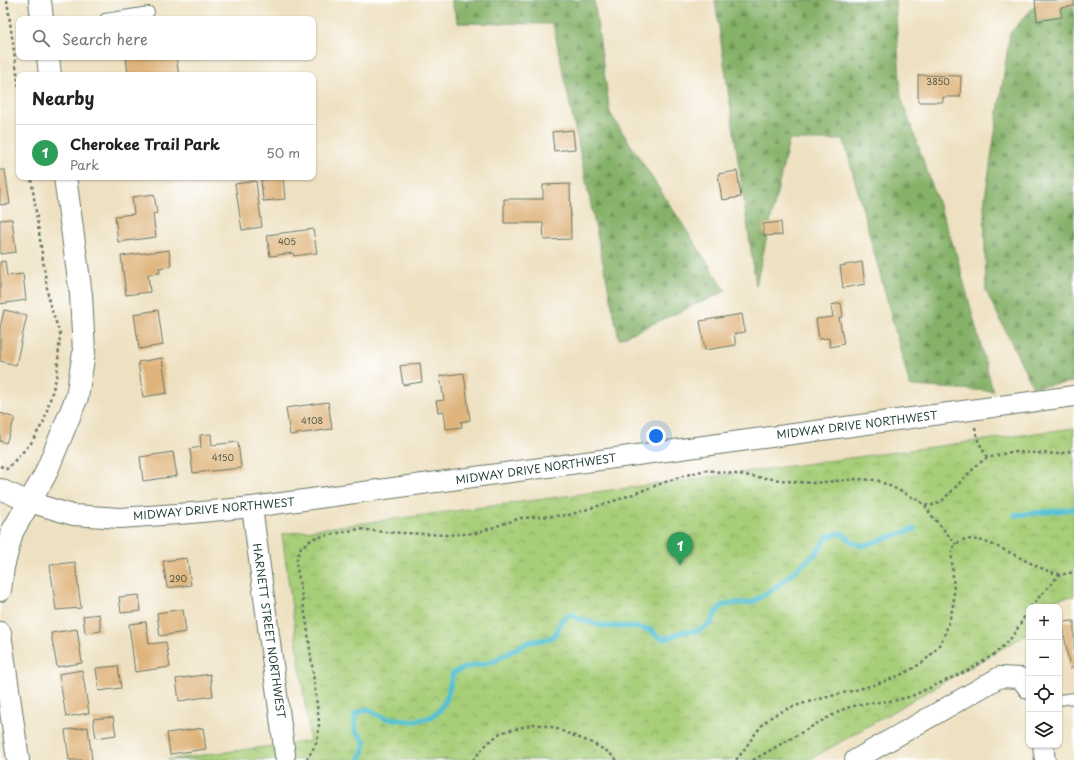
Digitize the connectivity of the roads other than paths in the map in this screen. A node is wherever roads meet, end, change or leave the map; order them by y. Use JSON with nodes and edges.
{"nodes":[{"id":1,"x":40,"y":0,"type":"edge"},
{"id":2,"x":149,"y":12,"type":"dead end"},
{"id":3,"x":42,"y":16,"type":"edge"},
{"id":4,"x":124,"y":16,"type":"edge"},
{"id":5,"x":48,"y":60,"type":"edge"},
{"id":6,"x":50,"y":72,"type":"edge"},
{"id":7,"x":65,"y":180,"type":"edge"},
{"id":8,"x":1074,"y":396,"type":"edge"},
{"id":9,"x":0,"y":489,"type":"edge"},
{"id":10,"x":29,"y":502,"type":"junction"},
{"id":11,"x":252,"y":508,"type":"junction"},
{"id":12,"x":0,"y":590,"type":"edge"},
{"id":13,"x":1,"y":644,"type":"edge"},
{"id":14,"x":1024,"y":684,"type":"edge"},
{"id":15,"x":1074,"y":698,"type":"edge"},
{"id":16,"x":1062,"y":700,"type":"edge"},
{"id":17,"x":1043,"y":748,"type":"edge"},
{"id":18,"x":285,"y":755,"type":"dead end"},
{"id":19,"x":18,"y":760,"type":"edge"},
{"id":20,"x":854,"y":760,"type":"edge"},
{"id":21,"x":1045,"y":760,"type":"edge"}],
"edges":[{"from":1,"to":3,"type":"street"},
{"from":2,"to":4,"type":"lane"},
{"from":5,"to":6,"type":"street"},
{"from":7,"to":10,"type":"street"},
{"from":8,"to":11,"type":"street","name":"MIDWAY DRIVE NORTHWEST"},
{"from":9,"to":10,"type":"street","name":"MIDWAY DRIVE NORTHWEST"},
{"from":10,"to":11,"type":"street","name":"MIDWAY DRIVE NORTHWEST"},
{"from":10,"to":12,"type":"street"},
{"from":11,"to":18,"type":"street","name":"HARNETT STREET NORTHWEST"},
{"from":13,"to":19,"type":"street"},
{"from":14,"to":20,"type":"street"},
{"from":15,"to":16,"type":"lane"},
{"from":17,"to":21,"type":"street"}]}
